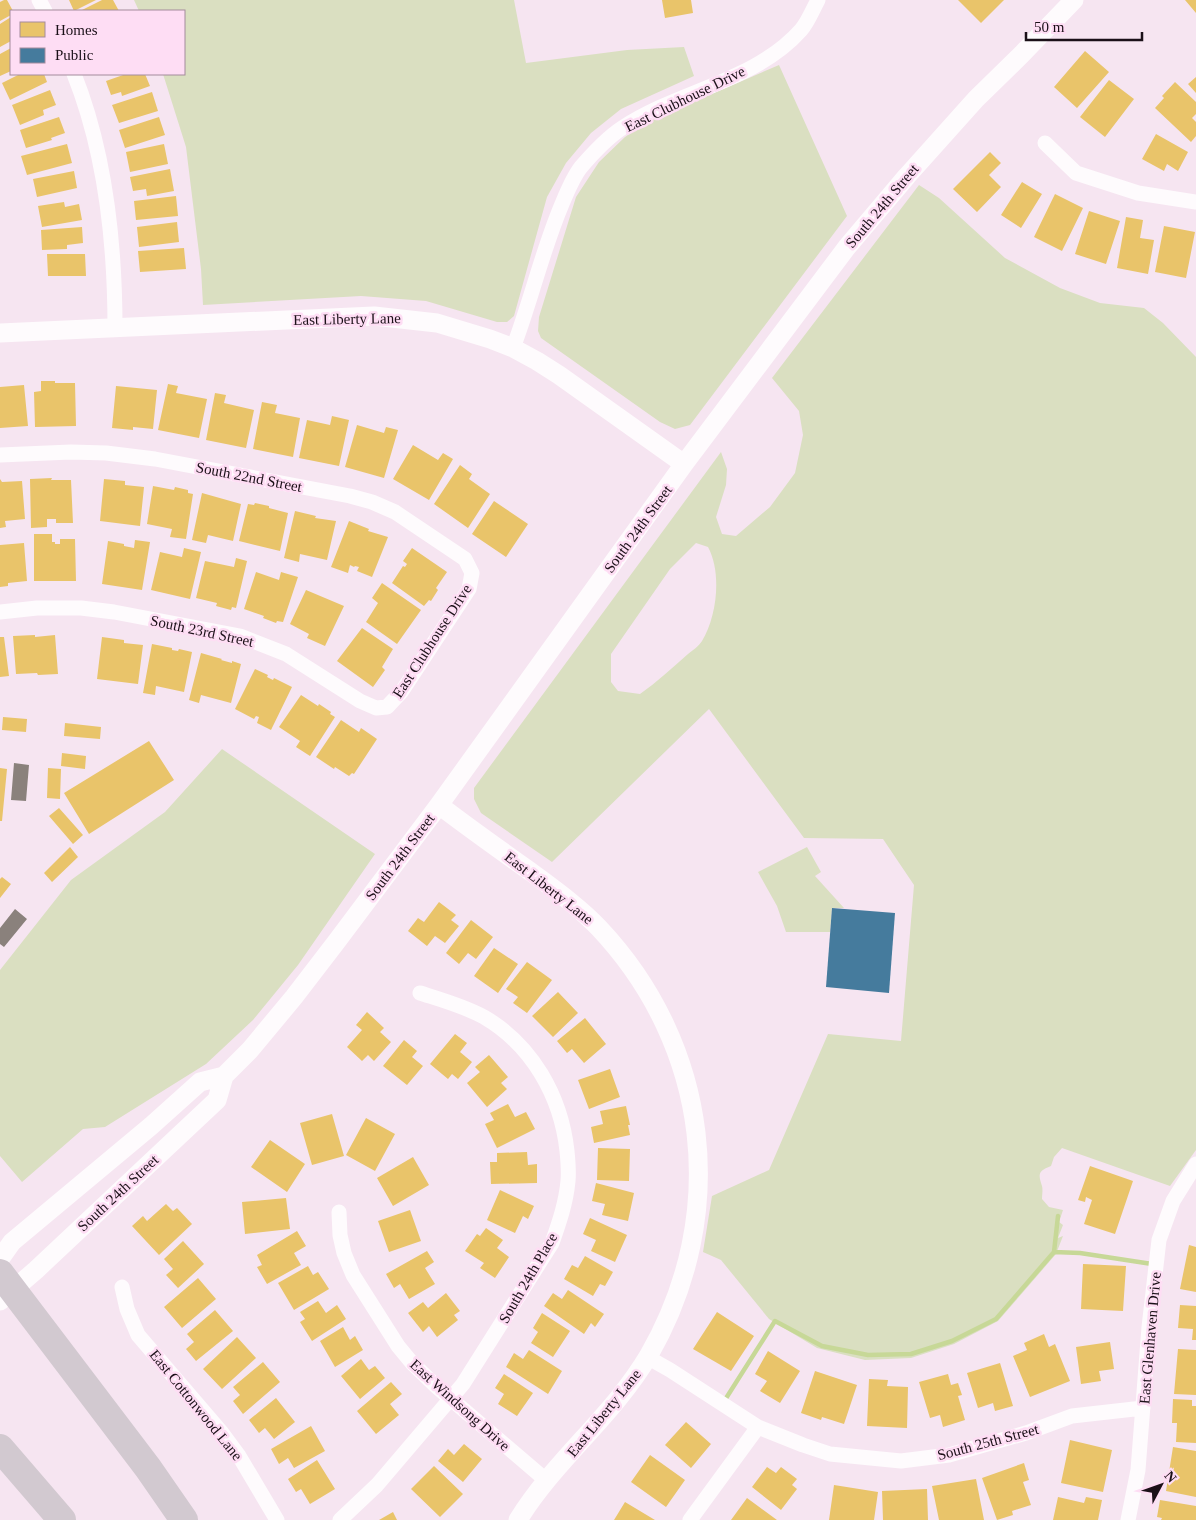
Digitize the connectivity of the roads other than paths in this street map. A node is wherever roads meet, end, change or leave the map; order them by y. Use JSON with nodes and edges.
{"nodes":[{"id":1,"x":818,"y":0,"type":"edge"},
{"id":2,"x":1074,"y":0,"type":"edge"},
{"id":3,"x":74,"y":75,"type":"edge"},
{"id":4,"x":1045,"y":144,"type":"dead end"},
{"id":5,"x":1196,"y":202,"type":"edge"},
{"id":6,"x":115,"y":328,"type":"junction"},
{"id":7,"x":0,"y":333,"type":"edge"},
{"id":8,"x":513,"y":348,"type":"junction"},
{"id":9,"x":0,"y":455,"type":"edge"},
{"id":10,"x":684,"y":464,"type":"junction"},
{"id":11,"x":472,"y":573,"type":"joint"},
{"id":12,"x":0,"y":612,"type":"edge"},
{"id":13,"x":387,"y":707,"type":"joint"},
{"id":14,"x":439,"y":805,"type":"junction"},
{"id":15,"x":420,"y":993,"type":"dead end"},
{"id":16,"x":224,"y":1076,"type":"junction"},
{"id":17,"x":1196,"y":1164,"type":"edge"},
{"id":18,"x":339,"y":1212,"type":"dead end"},
{"id":19,"x":0,"y":1259,"type":"edge"},
{"id":20,"x":122,"y":1287,"type":"dead end"},
{"id":21,"x":4,"y":1288,"type":"edge"},
{"id":22,"x":647,"y":1358,"type":"junction"},
{"id":23,"x":450,"y":1400,"type":"junction"},
{"id":24,"x":1143,"y":1408,"type":"junction"},
{"id":25,"x":758,"y":1427,"type":"junction"},
{"id":26,"x":0,"y":1448,"type":"edge"},
{"id":27,"x":547,"y":1481,"type":"junction"},
{"id":28,"x":62,"y":1520,"type":"edge"},
{"id":29,"x":184,"y":1520,"type":"edge"},
{"id":30,"x":277,"y":1520,"type":"edge"},
{"id":31,"x":340,"y":1520,"type":"edge"},
{"id":32,"x":518,"y":1520,"type":"edge"},
{"id":33,"x":690,"y":1520,"type":"edge"},
{"id":34,"x":1128,"y":1520,"type":"edge"}],
"edges":[{"from":1,"to":8,"type":"street","name":"East Clubhouse Drive"},
{"from":2,"to":10,"type":"street","name":"South 24th Street"},
{"from":3,"to":6,"type":"street"},
{"from":4,"to":5,"type":"street"},
{"from":6,"to":7,"type":"street","name":"East Liberty Lane"},
{"from":6,"to":8,"type":"street","name":"East Liberty Lane"},
{"from":8,"to":10,"type":"street","name":"East Liberty Lane"},
{"from":9,"to":11,"type":"street","name":"South 22nd Street"},
{"from":10,"to":14,"type":"street","name":"South 24th Street"},
{"from":11,"to":13,"type":"street","name":"East Clubhouse Drive"},
{"from":12,"to":13,"type":"street","name":"South 23rd Street"},
{"from":14,"to":16,"type":"street","name":"South 24th Street"},
{"from":14,"to":22,"type":"street","name":"East Liberty Lane"},
{"from":15,"to":23,"type":"street","name":"South 24th Place"},
{"from":16,"to":19,"type":"street","name":"South 24th Street"},
{"from":16,"to":21,"type":"street","name":"South 24th Street"},
{"from":17,"to":24,"type":"street","name":"East Glenhaven Drive"},
{"from":18,"to":23,"type":"street","name":"East Windsong Drive"},
{"from":20,"to":30,"type":"street","name":"East Cottonwood Lane"},
{"from":21,"to":29,"type":"highway"},
{"from":22,"to":25,"type":"street","name":"South 25th Street"},
{"from":22,"to":27,"type":"street","name":"East Liberty Lane"},
{"from":23,"to":27,"type":"street","name":"East Windsong Drive"},
{"from":23,"to":31,"type":"street","name":"South 24th Place"},
{"from":24,"to":25,"type":"street","name":"South 25th Street"},
{"from":24,"to":34,"type":"street","name":"East Glenhaven Drive"},
{"from":25,"to":33,"type":"street"},
{"from":26,"to":28,"type":"highway"},
{"from":27,"to":32,"type":"street","name":"East Liberty Lane"}]}
